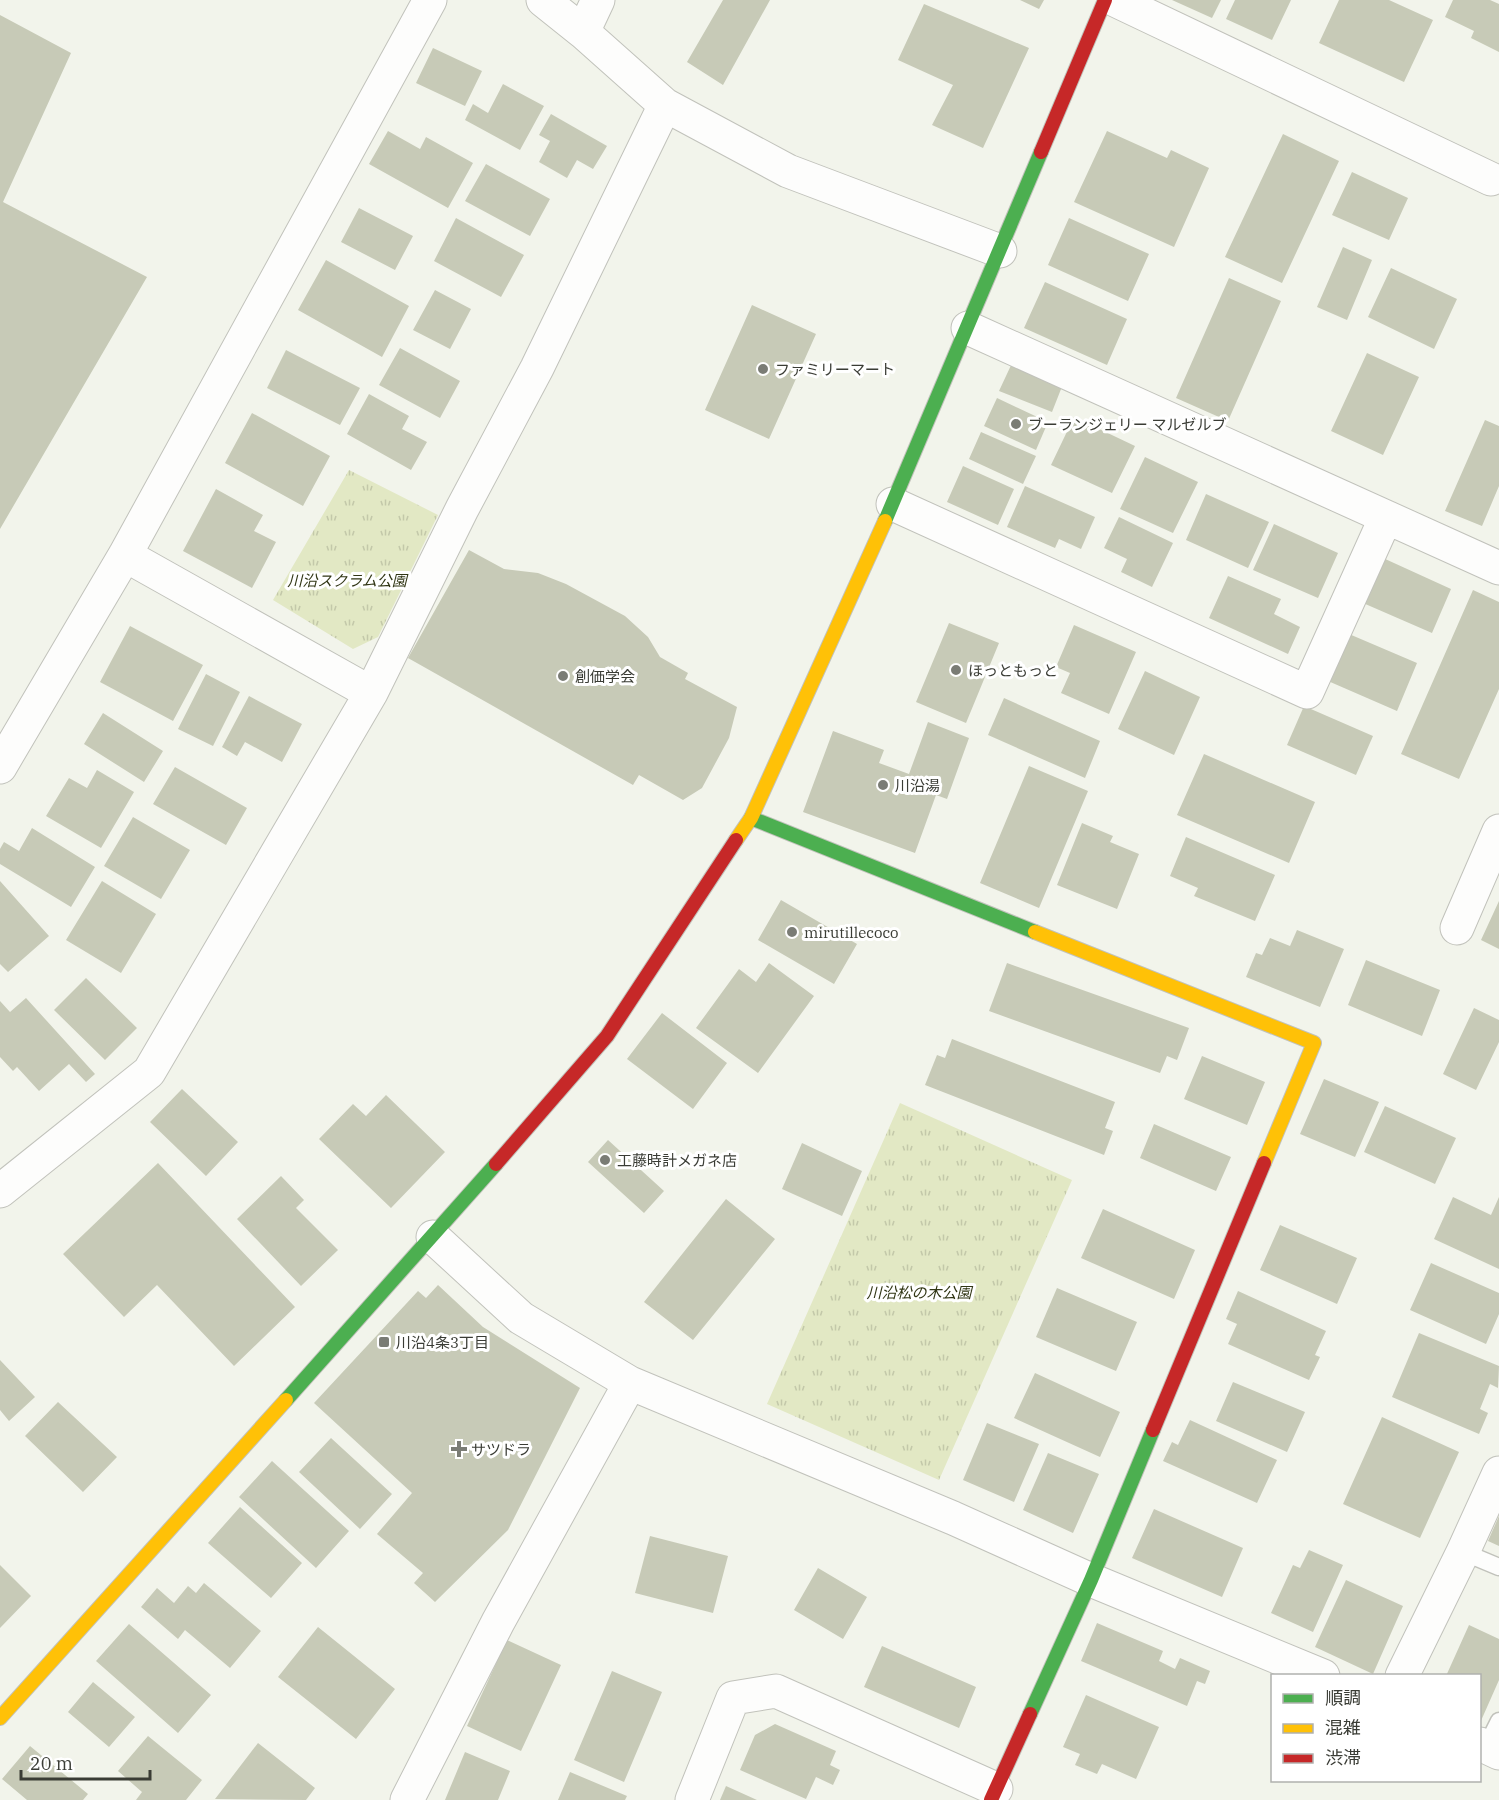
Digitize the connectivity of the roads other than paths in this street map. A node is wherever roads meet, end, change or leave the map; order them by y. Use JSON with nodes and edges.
{"nodes":[{"id":1,"x":430,"y":0,"type":"edge"},
{"id":2,"x":543,"y":0,"type":"edge"},
{"id":3,"x":598,"y":0,"type":"edge"},
{"id":4,"x":1105,"y":0,"type":"edge"},
{"id":5,"x":1115,"y":0,"type":"edge"},
{"id":6,"x":583,"y":32,"type":"junction"},
{"id":7,"x":664,"y":105,"type":"junction"},
{"id":8,"x":1491,"y":179,"type":"dead end"},
{"id":9,"x":1000,"y":251,"type":"junction"},
{"id":10,"x":968,"y":328,"type":"junction"},
{"id":11,"x":893,"y":504,"type":"junction"},
{"id":12,"x":1386,"y":517,"type":"junction"},
{"id":13,"x":125,"y":555,"type":"junction"},
{"id":14,"x":1499,"y":568,"type":"edge"},
{"id":15,"x":371,"y":693,"type":"junction"},
{"id":16,"x":0,"y":767,"type":"edge"},
{"id":17,"x":751,"y":818,"type":"junction"},
{"id":18,"x":1499,"y":831,"type":"edge"},
{"id":19,"x":1457,"y":928,"type":"dead end"},
{"id":20,"x":0,"y":1191,"type":"edge"},
{"id":21,"x":433,"y":1237,"type":"junction"},
{"id":22,"x":630,"y":1383,"type":"junction"},
{"id":23,"x":1499,"y":1473,"type":"edge"},
{"id":24,"x":1463,"y":1552,"type":"junction"},
{"id":25,"x":1499,"y":1567,"type":"edge"},
{"id":26,"x":1090,"y":1580,"type":"junction"},
{"id":27,"x":1318,"y":1674,"type":"edge"},
{"id":28,"x":1403,"y":1674,"type":"edge"},
{"id":29,"x":0,"y":1718,"type":"edge"},
{"id":30,"x":993,"y":1794,"type":"edge"},
{"id":31,"x":407,"y":1800,"type":"edge"},
{"id":32,"x":692,"y":1800,"type":"edge"}],
"edges":[{"from":1,"to":13,"type":"street"},
{"from":2,"to":6,"type":"street"},
{"from":3,"to":6,"type":"street"},
{"from":4,"to":9,"type":"street"},
{"from":5,"to":8,"type":"street"},
{"from":6,"to":7,"type":"street"},
{"from":7,"to":9,"type":"street"},
{"from":7,"to":15,"type":"street"},
{"from":9,"to":10,"type":"street"},
{"from":10,"to":11,"type":"street"},
{"from":10,"to":12,"type":"street"},
{"from":11,"to":12,"type":"street"},
{"from":11,"to":17,"type":"street"},
{"from":12,"to":14,"type":"street"},
{"from":13,"to":15,"type":"street"},
{"from":13,"to":16,"type":"street"},
{"from":15,"to":20,"type":"street"},
{"from":17,"to":21,"type":"street"},
{"from":17,"to":26,"type":"street"},
{"from":18,"to":19,"type":"street"},
{"from":21,"to":22,"type":"street"},
{"from":21,"to":29,"type":"street"},
{"from":22,"to":26,"type":"street"},
{"from":22,"to":31,"type":"street"},
{"from":23,"to":24,"type":"street"},
{"from":24,"to":25,"type":"lane"},
{"from":24,"to":28,"type":"street"},
{"from":26,"to":27,"type":"street"},
{"from":26,"to":30,"type":"street"},
{"from":30,"to":32,"type":"street"}]}
